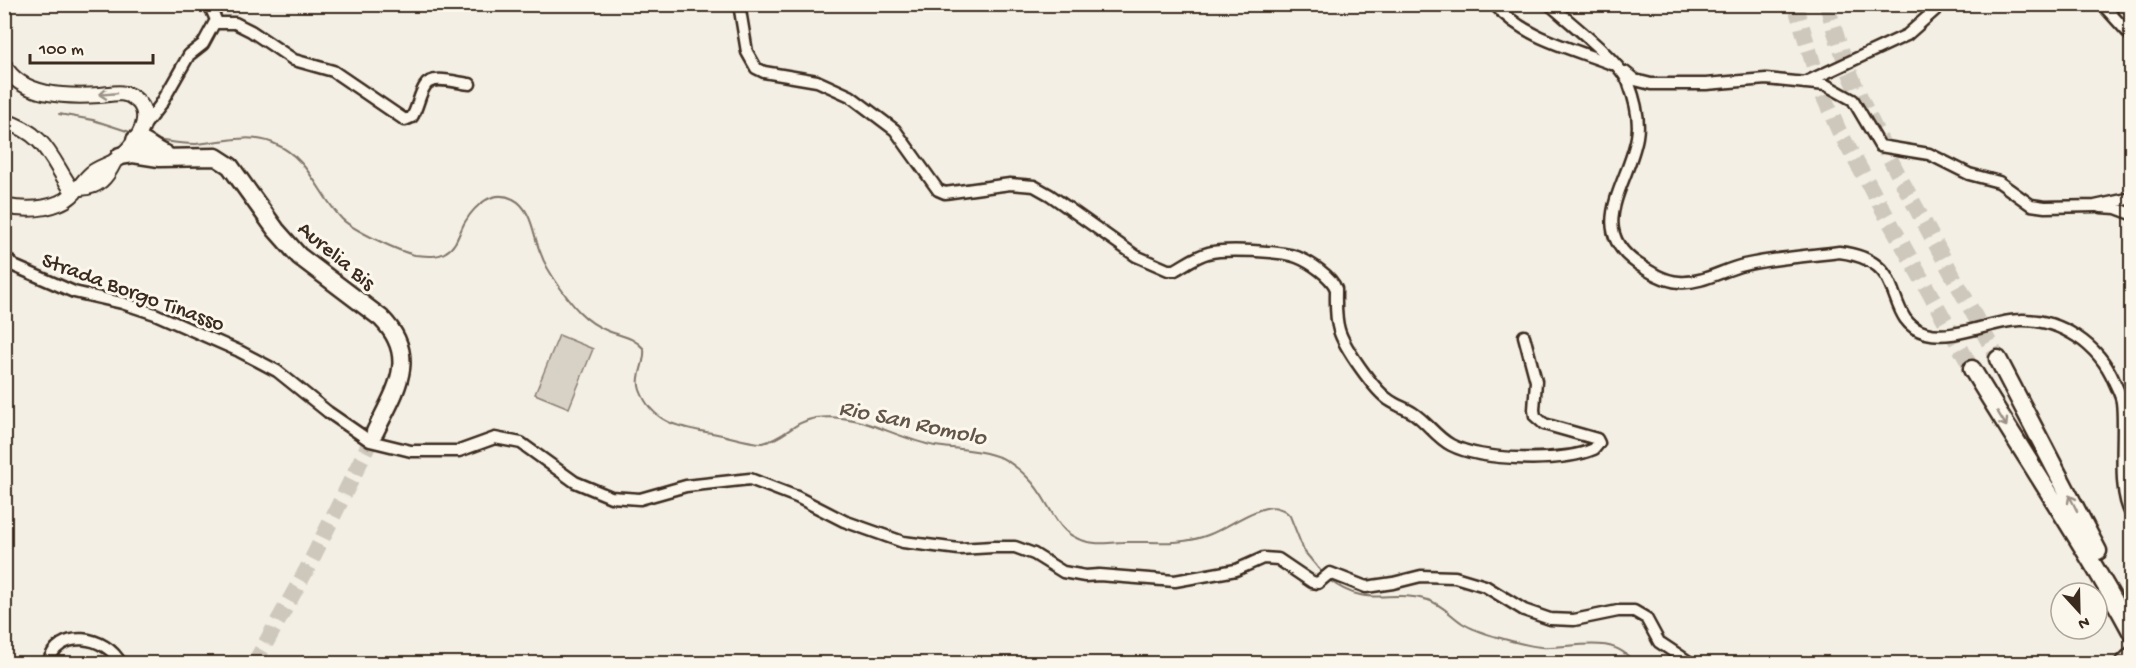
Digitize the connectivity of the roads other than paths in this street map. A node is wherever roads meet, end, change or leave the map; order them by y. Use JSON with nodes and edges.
{"nodes":[{"id":1,"x":209,"y":4,"type":"edge"},
{"id":2,"x":740,"y":4,"type":"edge"},
{"id":3,"x":1494,"y":4,"type":"edge"},
{"id":4,"x":1549,"y":4,"type":"edge"},
{"id":5,"x":1942,"y":4,"type":"edge"},
{"id":6,"x":2102,"y":4,"type":"edge"},
{"id":7,"x":215,"y":23,"type":"junction"},
{"id":8,"x":2132,"y":37,"type":"edge"},
{"id":9,"x":4,"y":65,"type":"edge"},
{"id":10,"x":1619,"y":67,"type":"junction"},
{"id":11,"x":1804,"y":83,"type":"junction"},
{"id":12,"x":470,"y":84,"type":"dead end"},
{"id":13,"x":4,"y":121,"type":"edge"},
{"id":14,"x":128,"y":150,"type":"junction"},
{"id":15,"x":82,"y":187,"type":"junction"},
{"id":16,"x":2132,"y":198,"type":"edge"},
{"id":17,"x":4,"y":206,"type":"edge"},
{"id":18,"x":2095,"y":206,"type":"junction"},
{"id":19,"x":2132,"y":214,"type":"edge"},
{"id":20,"x":4,"y":255,"type":"edge"},
{"id":21,"x":1524,"y":336,"type":"dead end"},
{"id":22,"x":1998,"y":359,"type":"tunnel mouth"},
{"id":23,"x":1972,"y":369,"type":"tunnel mouth"},
{"id":24,"x":375,"y":432,"type":"tunnel mouth"},
{"id":25,"x":2132,"y":515,"type":"edge"},
{"id":26,"x":2127,"y":613,"type":"edge"},
{"id":27,"x":2132,"y":633,"type":"edge"},
{"id":28,"x":2132,"y":651,"type":"edge"},
{"id":29,"x":48,"y":663,"type":"edge"},
{"id":30,"x":121,"y":663,"type":"edge"},
{"id":31,"x":1692,"y":663,"type":"edge"},
{"id":32,"x":2118,"y":663,"type":"edge"}],
"edges":[{"from":1,"to":7,"type":"street"},
{"from":2,"to":21,"type":"street"},
{"from":3,"to":10,"type":"street"},
{"from":4,"to":10,"type":"street"},
{"from":5,"to":11,"type":"street"},
{"from":6,"to":8,"type":"street"},
{"from":7,"to":12,"type":"street"},
{"from":7,"to":14,"type":"street"},
{"from":14,"to":9,"type":"main road","one_way":true},
{"from":10,"to":11,"type":"street"},
{"from":10,"to":25,"type":"street"},
{"from":11,"to":18,"type":"street"},
{"from":13,"to":15,"type":"main road"},
{"from":14,"to":15,"type":"main road"},
{"from":14,"to":24,"type":"highway","name":"Aurelia Bis"},
{"from":15,"to":17,"type":"main road"},
{"from":16,"to":18,"type":"street"},
{"from":18,"to":19,"type":"street"},
{"from":20,"to":31,"type":"street","name":"Strada Borgo Tinasso"},
{"from":26,"to":22,"type":"highway","one_way":true},
{"from":23,"to":26,"type":"highway","one_way":true},
{"from":26,"to":27,"type":"highway"},
{"from":28,"to":32,"type":"street"},
{"from":29,"to":30,"type":"street"}]}
